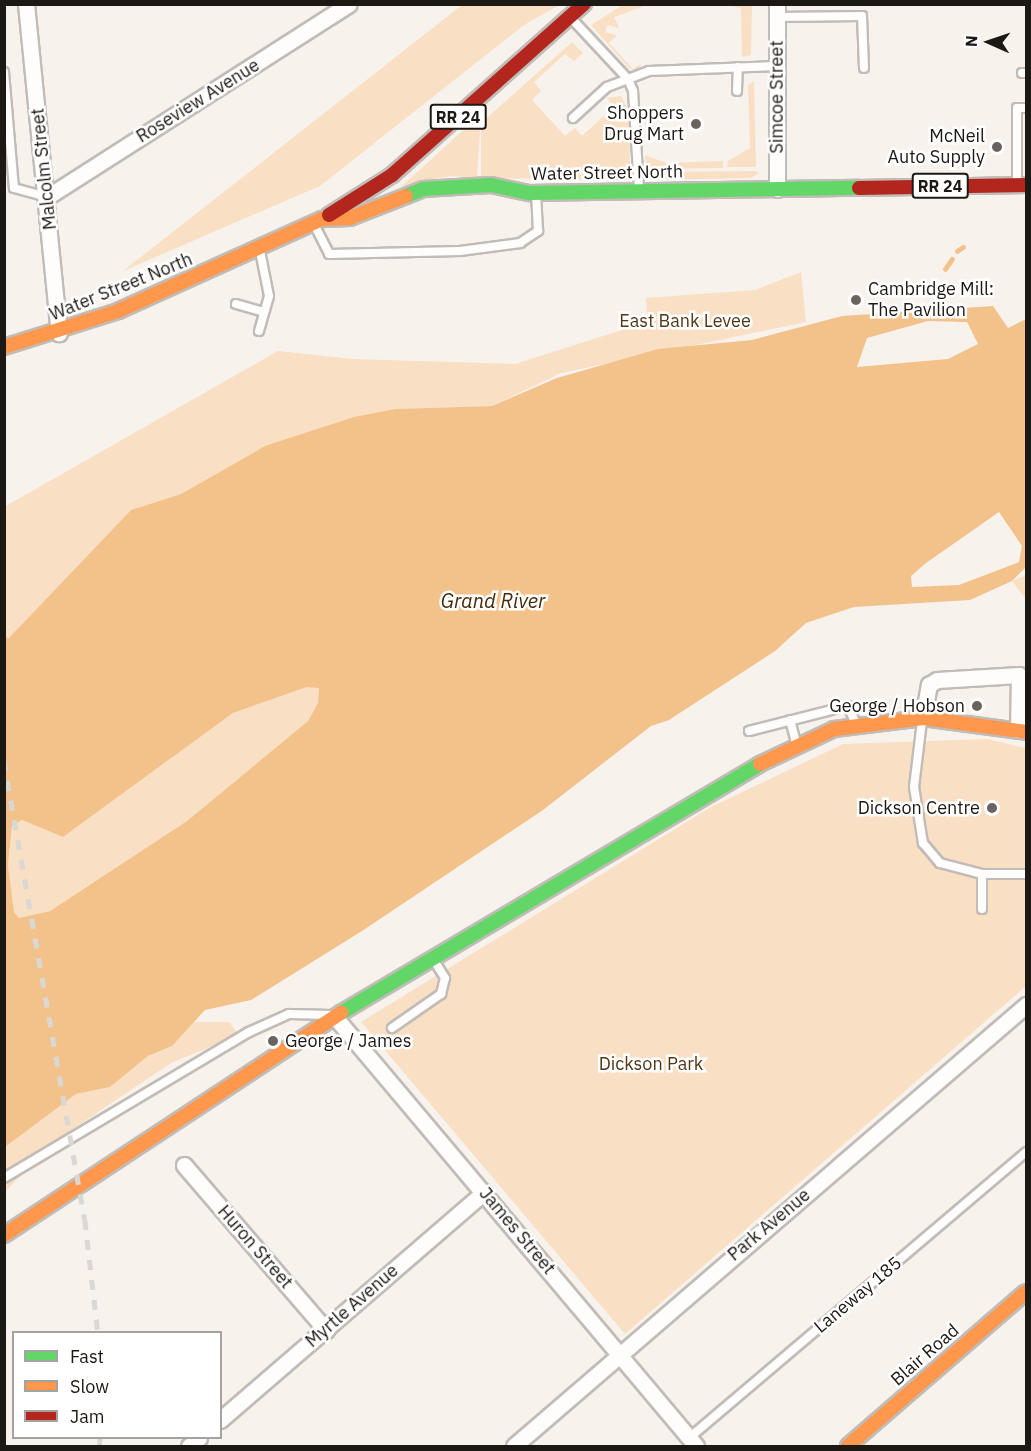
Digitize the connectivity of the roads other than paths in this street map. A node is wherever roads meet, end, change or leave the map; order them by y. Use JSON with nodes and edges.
{"nodes":[{"id":1,"x":26,"y":4,"type":"edge"},
{"id":2,"x":349,"y":4,"type":"edge"},
{"id":3,"x":584,"y":4,"type":"edge"},
{"id":4,"x":777,"y":11,"type":"edge"},
{"id":5,"x":569,"y":16,"type":"junction"},
{"id":6,"x":777,"y":66,"type":"junction"},
{"id":7,"x":738,"y":67,"type":"junction"},
{"id":8,"x":864,"y":68,"type":"dead end"},
{"id":9,"x":4,"y":72,"type":"edge"},
{"id":10,"x":628,"y":79,"type":"junction"},
{"id":11,"x":737,"y":91,"type":"dead end"},
{"id":12,"x":1026,"y":108,"type":"edge"},
{"id":13,"x":573,"y":118,"type":"dead end"},
{"id":14,"x":1022,"y":185,"type":"edge"},
{"id":15,"x":777,"y":189,"type":"junction"},
{"id":16,"x":639,"y":191,"type":"junction"},
{"id":17,"x":536,"y":193,"type":"junction"},
{"id":18,"x":47,"y":197,"type":"junction"},
{"id":19,"x":318,"y":221,"type":"junction"},
{"id":20,"x":260,"y":247,"type":"junction"},
{"id":21,"x":236,"y":304,"type":"dead end"},
{"id":22,"x":264,"y":312,"type":"junction"},
{"id":23,"x":259,"y":331,"type":"dead end"},
{"id":24,"x":59,"y":333,"type":"junction"},
{"id":25,"x":4,"y":347,"type":"edge"},
{"id":26,"x":923,"y":718,"type":"junction"},
{"id":27,"x":790,"y":720,"type":"junction"},
{"id":28,"x":856,"y":725,"type":"junction"},
{"id":29,"x":749,"y":731,"type":"dead end"},
{"id":30,"x":1022,"y":731,"type":"edge"},
{"id":31,"x":796,"y":743,"type":"junction"},
{"id":32,"x":982,"y":874,"type":"junction"},
{"id":33,"x":1026,"y":874,"type":"edge"},
{"id":34,"x":982,"y":909,"type":"dead end"},
{"id":35,"x":432,"y":958,"type":"junction"},
{"id":36,"x":1026,"y":1005,"type":"edge"},
{"id":37,"x":335,"y":1017,"type":"junction"},
{"id":38,"x":392,"y":1028,"type":"dead end"},
{"id":39,"x":1026,"y":1152,"type":"edge"},
{"id":40,"x":184,"y":1165,"type":"dead end"},
{"id":41,"x":4,"y":1178,"type":"edge"},
{"id":42,"x":484,"y":1192,"type":"junction"},
{"id":43,"x":4,"y":1235,"type":"edge"},
{"id":44,"x":1026,"y":1292,"type":"edge"},
{"id":45,"x":326,"y":1330,"type":"junction"},
{"id":46,"x":619,"y":1352,"type":"junction"},
{"id":47,"x":222,"y":1418,"type":"edge"},
{"id":48,"x":693,"y":1442,"type":"edge"},
{"id":49,"x":514,"y":1446,"type":"edge"},
{"id":50,"x":848,"y":1446,"type":"edge"}],
"edges":[{"from":1,"to":18,"type":"street","name":"Malcolm Street"},
{"from":2,"to":18,"type":"street","name":"Roseview Avenue"},
{"from":3,"to":5,"type":"main road","number":"RR 24"},
{"from":4,"to":6,"type":"street","name":"Simcoe Street"},
{"from":4,"to":8,"type":"lane"},
{"from":5,"to":10,"type":"lane"},
{"from":5,"to":19,"type":"main road","number":"RR 24"},
{"from":6,"to":7,"type":"lane"},
{"from":6,"to":15,"type":"street","name":"Simcoe Street"},
{"from":7,"to":10,"type":"lane"},
{"from":7,"to":11,"type":"lane"},
{"from":9,"to":18,"type":"lane"},
{"from":10,"to":13,"type":"lane"},
{"from":10,"to":16,"type":"lane"},
{"from":12,"to":14,"type":"lane"},
{"from":14,"to":15,"type":"main road","name":"Water Street North","number":"RR 24"},
{"from":15,"to":16,"type":"main road","name":"Water Street North","number":"RR 24"},
{"from":16,"to":17,"type":"main road","name":"Water Street North","number":"RR 24"},
{"from":17,"to":19,"type":"main road","name":"Water Street North","number":"RR 24"},
{"from":17,"to":19,"type":"lane"},
{"from":18,"to":24,"type":"street","name":"Malcolm Street"},
{"from":19,"to":20,"type":"main road","name":"Water Street North","number":"RR 24"},
{"from":20,"to":22,"type":"lane"},
{"from":20,"to":24,"type":"main road","name":"Water Street North","number":"RR 24"},
{"from":21,"to":22,"type":"lane"},
{"from":22,"to":23,"type":"lane"},
{"from":24,"to":25,"type":"main road","name":"Water Street North","number":"RR 24"},
{"from":26,"to":28,"type":"main road"},
{"from":26,"to":30,"type":"main road"},
{"from":26,"to":30,"type":"street"},
{"from":26,"to":32,"type":"lane"},
{"from":27,"to":28,"type":"lane"},
{"from":27,"to":29,"type":"lane"},
{"from":27,"to":31,"type":"lane"},
{"from":28,"to":31,"type":"main road"},
{"from":31,"to":35,"type":"main road"},
{"from":32,"to":33,"type":"lane"},
{"from":32,"to":34,"type":"lane"},
{"from":35,"to":37,"type":"main road"},
{"from":35,"to":38,"type":"lane"},
{"from":36,"to":46,"type":"street","name":"Park Avenue"},
{"from":37,"to":41,"type":"lane"},
{"from":37,"to":42,"type":"street","name":"James Street"},
{"from":37,"to":43,"type":"main road"},
{"from":39,"to":48,"type":"lane","name":"Laneway 185"},
{"from":40,"to":45,"type":"street","name":"Huron Street"},
{"from":42,"to":45,"type":"street","name":"Myrtle Avenue"},
{"from":42,"to":46,"type":"street","name":"James Street"},
{"from":44,"to":50,"type":"main road","name":"Blair Road"},
{"from":45,"to":47,"type":"street","name":"Myrtle Avenue"},
{"from":46,"to":48,"type":"street","name":"James Street"},
{"from":46,"to":49,"type":"street","name":"Park Avenue"}]}
